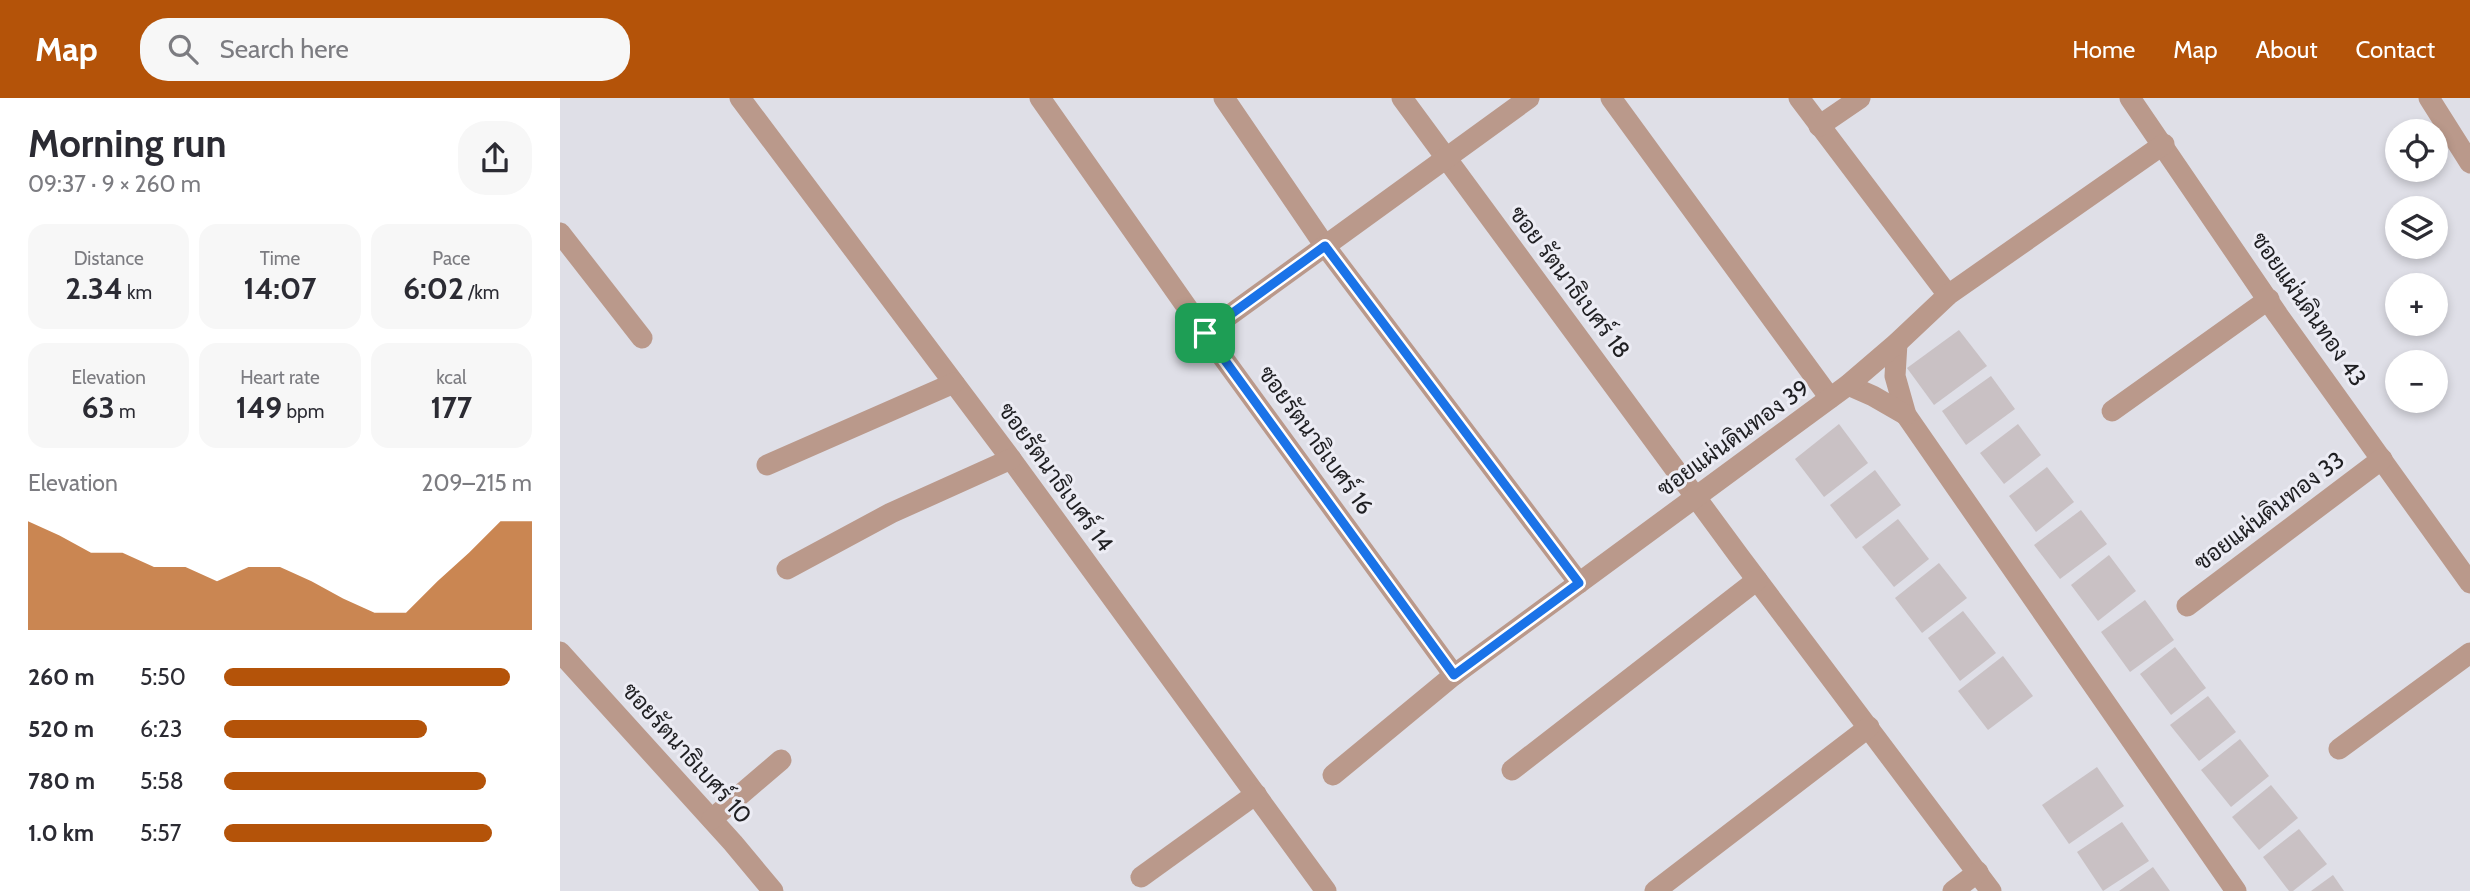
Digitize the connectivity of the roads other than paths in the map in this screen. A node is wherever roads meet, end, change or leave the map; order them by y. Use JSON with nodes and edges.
{"nodes":[{"id":1,"x":740,"y":98,"type":"edge"},
{"id":2,"x":1040,"y":98,"type":"edge"},
{"id":3,"x":1224,"y":98,"type":"edge"},
{"id":4,"x":1402,"y":98,"type":"edge"},
{"id":5,"x":1529,"y":98,"type":"edge"},
{"id":6,"x":1611,"y":98,"type":"edge"},
{"id":7,"x":1799,"y":98,"type":"edge"},
{"id":8,"x":1860,"y":98,"type":"edge"},
{"id":9,"x":2130,"y":98,"type":"edge"},
{"id":10,"x":2429,"y":98,"type":"edge"},
{"id":11,"x":1819,"y":126,"type":"junction"},
{"id":12,"x":2164,"y":144,"type":"junction"},
{"id":13,"x":1446,"y":159,"type":"junction"},
{"id":14,"x":2470,"y":163,"type":"edge"},
{"id":15,"x":560,"y":233,"type":"edge"},
{"id":16,"x":1325,"y":246,"type":"junction"},
{"id":17,"x":1948,"y":295,"type":"junction"},
{"id":18,"x":2269,"y":299,"type":"junction"},
{"id":19,"x":1205,"y":333,"type":"junction"},
{"id":20,"x":642,"y":338,"type":"dead end"},
{"id":21,"x":1898,"y":343,"type":"junction"},
{"id":22,"x":954,"y":383,"type":"junction"},
{"id":23,"x":1848,"y":385,"type":"junction"},
{"id":24,"x":1830,"y":398,"type":"junction"},
{"id":25,"x":2112,"y":411,"type":"dead end"},
{"id":26,"x":1906,"y":415,"type":"junction"},
{"id":27,"x":1011,"y":459,"type":"junction"},
{"id":28,"x":2382,"y":459,"type":"junction"},
{"id":29,"x":767,"y":465,"type":"dead end"},
{"id":30,"x":1696,"y":497,"type":"junction"},
{"id":31,"x":787,"y":569,"type":"dead end"},
{"id":32,"x":1757,"y":580,"type":"junction"},
{"id":33,"x":1579,"y":583,"type":"junction"},
{"id":34,"x":2470,"y":583,"type":"edge"},
{"id":35,"x":2187,"y":606,"type":"dead end"},
{"id":36,"x":560,"y":652,"type":"edge"},
{"id":37,"x":2470,"y":653,"type":"edge"},
{"id":38,"x":1454,"y":675,"type":"junction"},
{"id":39,"x":1869,"y":727,"type":"junction"},
{"id":40,"x":2339,"y":750,"type":"dead end"},
{"id":41,"x":781,"y":760,"type":"dead end"},
{"id":42,"x":1512,"y":770,"type":"dead end"},
{"id":43,"x":1333,"y":775,"type":"dead end"},
{"id":44,"x":1256,"y":794,"type":"junction"},
{"id":45,"x":712,"y":819,"type":"junction"},
{"id":46,"x":1978,"y":872,"type":"junction"},
{"id":47,"x":1141,"y":877,"type":"dead end"},
{"id":48,"x":773,"y":891,"type":"edge"},
{"id":49,"x":1326,"y":891,"type":"edge"},
{"id":50,"x":1655,"y":891,"type":"edge"},
{"id":51,"x":1953,"y":891,"type":"edge"},
{"id":52,"x":1991,"y":891,"type":"edge"},
{"id":53,"x":2236,"y":891,"type":"edge"}],
"edges":[{"from":1,"to":22,"type":"street","name":"ซอยรัตนาธิเบศร์ 14"},
{"from":2,"to":19,"type":"street","name":"ซอยรัตนาธิเบศร์ 16"},
{"from":3,"to":16,"type":"street"},
{"from":4,"to":13,"type":"street","name":"ซอย รัตนาธิเบศร์ 18"},
{"from":5,"to":13,"type":"street"},
{"from":6,"to":24,"type":"street"},
{"from":7,"to":11,"type":"street"},
{"from":8,"to":11,"type":"street"},
{"from":9,"to":12,"type":"street","name":"ซอยแผ่นดินทอง 43"},
{"from":10,"to":14,"type":"street"},
{"from":11,"to":17,"type":"street"},
{"from":12,"to":17,"type":"street","name":"ซอยแผ่นดินทอง 39"},
{"from":12,"to":18,"type":"street","name":"ซอยแผ่นดินทอง 43"},
{"from":13,"to":16,"type":"street"},
{"from":13,"to":30,"type":"street","name":"ซอย รัตนาธิเบศร์ 18"},
{"from":15,"to":20,"type":"street"},
{"from":16,"to":19,"type":"street"},
{"from":16,"to":33,"type":"street"},
{"from":17,"to":21,"type":"street","name":"ซอยแผ่นดินทอง 39"},
{"from":18,"to":25,"type":"street"},
{"from":18,"to":28,"type":"street","name":"ซอยแผ่นดินทอง 43"},
{"from":19,"to":38,"type":"street","name":"ซอยรัตนาธิเบศร์ 16"},
{"from":21,"to":23,"type":"street","name":"ซอยแผ่นดินทอง 39"},
{"from":21,"to":26,"type":"street"},
{"from":22,"to":27,"type":"street","name":"ซอยรัตนาธิเบศร์ 14"},
{"from":22,"to":29,"type":"street"},
{"from":23,"to":24,"type":"street","name":"ซอยแผ่นดินทอง 39"},
{"from":23,"to":26,"type":"street"},
{"from":24,"to":30,"type":"street","name":"ซอยแผ่นดินทอง 39"},
{"from":26,"to":53,"type":"street"},
{"from":27,"to":31,"type":"street"},
{"from":27,"to":44,"type":"street","name":"ซอยรัตนาธิเบศร์ 14"},
{"from":28,"to":34,"type":"street","name":"ซอยแผ่นดินทอง 43"},
{"from":28,"to":35,"type":"street","name":"ซอยแผ่นดินทอง 33"},
{"from":30,"to":32,"type":"street","name":"ซอย รัตนาธิเบศร์ 18"},
{"from":30,"to":33,"type":"street","name":"ซอยแผ่นดินทอง 39"},
{"from":32,"to":39,"type":"street","name":"ซอย รัตนาธิเบศร์ 18"},
{"from":32,"to":42,"type":"street"},
{"from":33,"to":38,"type":"street","name":"ซอยแผ่นดินทอง 39"},
{"from":36,"to":45,"type":"street","name":"ซอยรัตนาธิเบศร์ 10"},
{"from":37,"to":40,"type":"street"},
{"from":38,"to":43,"type":"street","name":"ซอยแผ่นดินทอง 39"},
{"from":39,"to":46,"type":"street","name":"ซอย รัตนาธิเบศร์ 18"},
{"from":39,"to":50,"type":"street"},
{"from":41,"to":45,"type":"street"},
{"from":44,"to":47,"type":"street"},
{"from":44,"to":49,"type":"street","name":"ซอยรัตนาธิเบศร์ 14"},
{"from":45,"to":48,"type":"street","name":"ซอยรัตนาธิเบศร์ 10"},
{"from":46,"to":51,"type":"street"},
{"from":46,"to":52,"type":"street","name":"ซอย รัตนาธิเบศร์ 18"}]}
